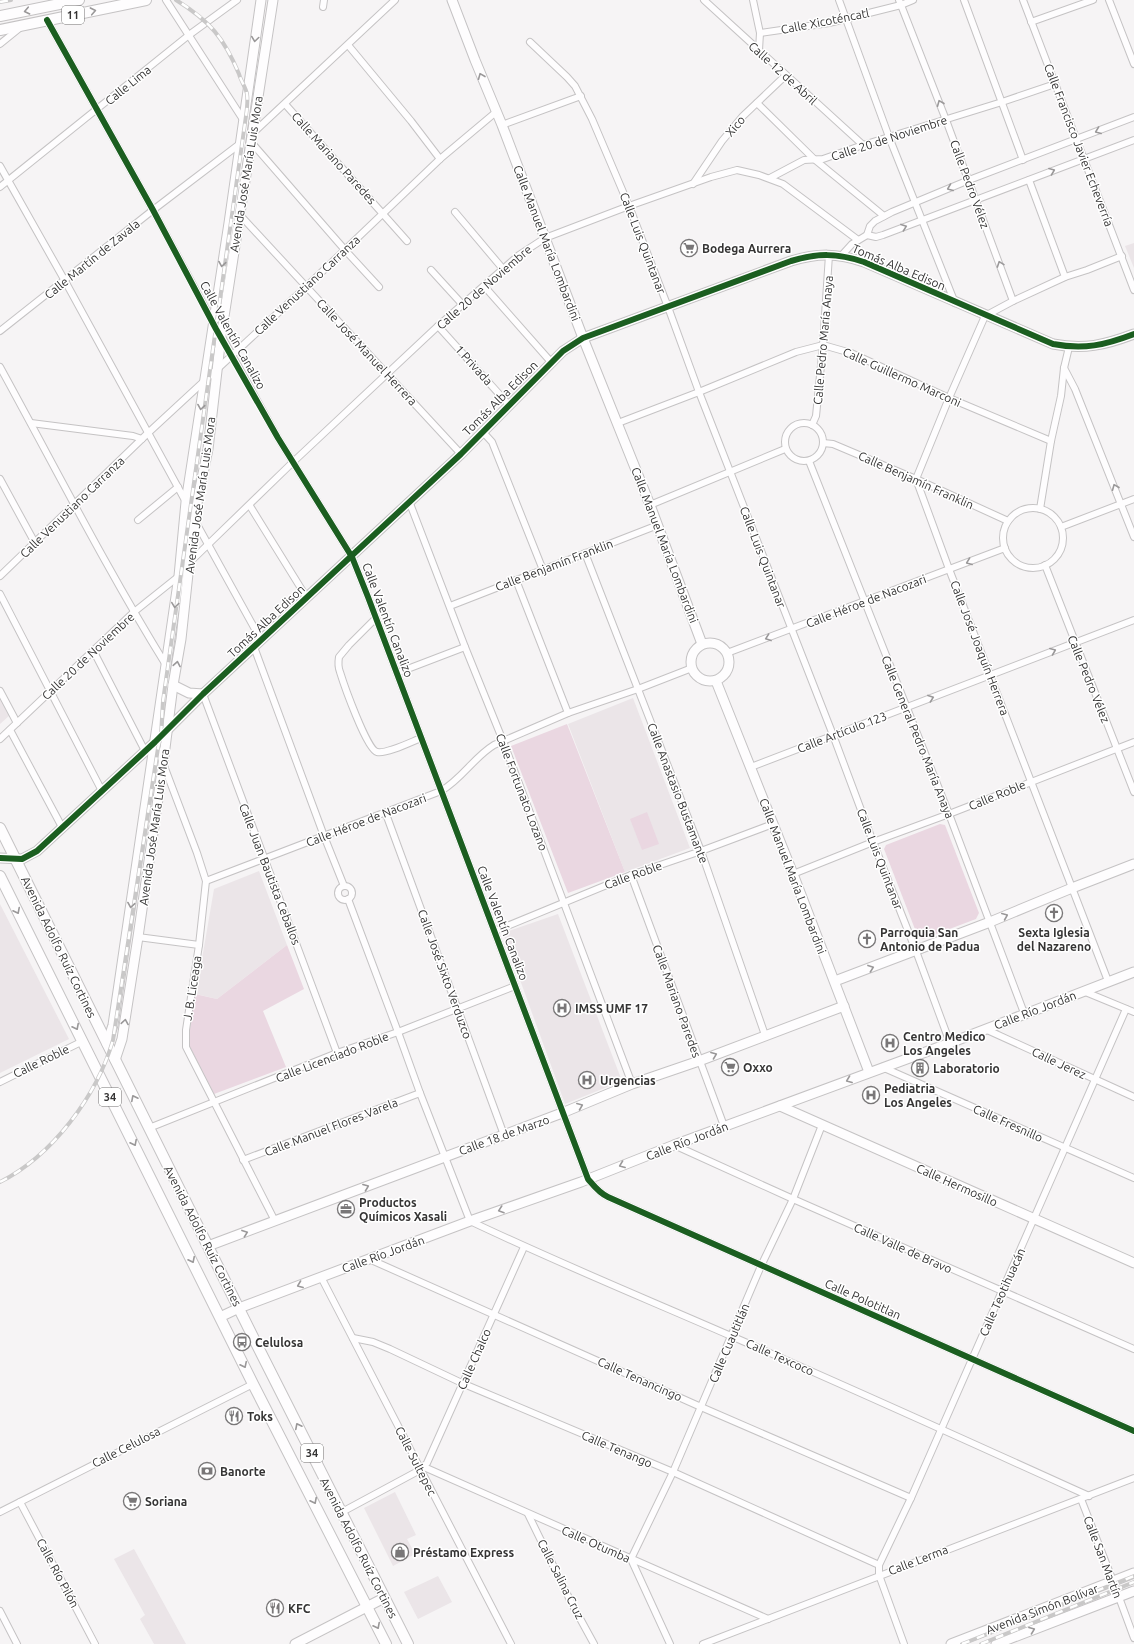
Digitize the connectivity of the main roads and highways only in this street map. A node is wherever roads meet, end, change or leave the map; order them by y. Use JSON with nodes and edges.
{"nodes":[{"id":1,"x":79,"y":0,"type":"edge"},
{"id":2,"x":146,"y":0,"type":"edge"},
{"id":3,"x":0,"y":16,"type":"edge"},
{"id":4,"x":0,"y":30,"type":"edge"},
{"id":5,"x":0,"y":828,"type":"edge"},
{"id":6,"x":0,"y":876,"type":"edge"},
{"id":7,"x":386,"y":1644,"type":"edge"},
{"id":8,"x":408,"y":1644,"type":"edge"}],
"edges":[{"from":1,"to":3,"type":"main road","number":"11","one_way":true},
{"from":4,"to":2,"type":"main road","number":"11","one_way":true},
{"from":8,"to":5,"type":"main road","name":"Avenida Adolfo Ruíz Cortines","number":"34","one_way":true},
{"from":6,"to":7,"type":"main road","name":"Avenida Adolfo Ruíz Cortines","number":"34","one_way":true}]}
